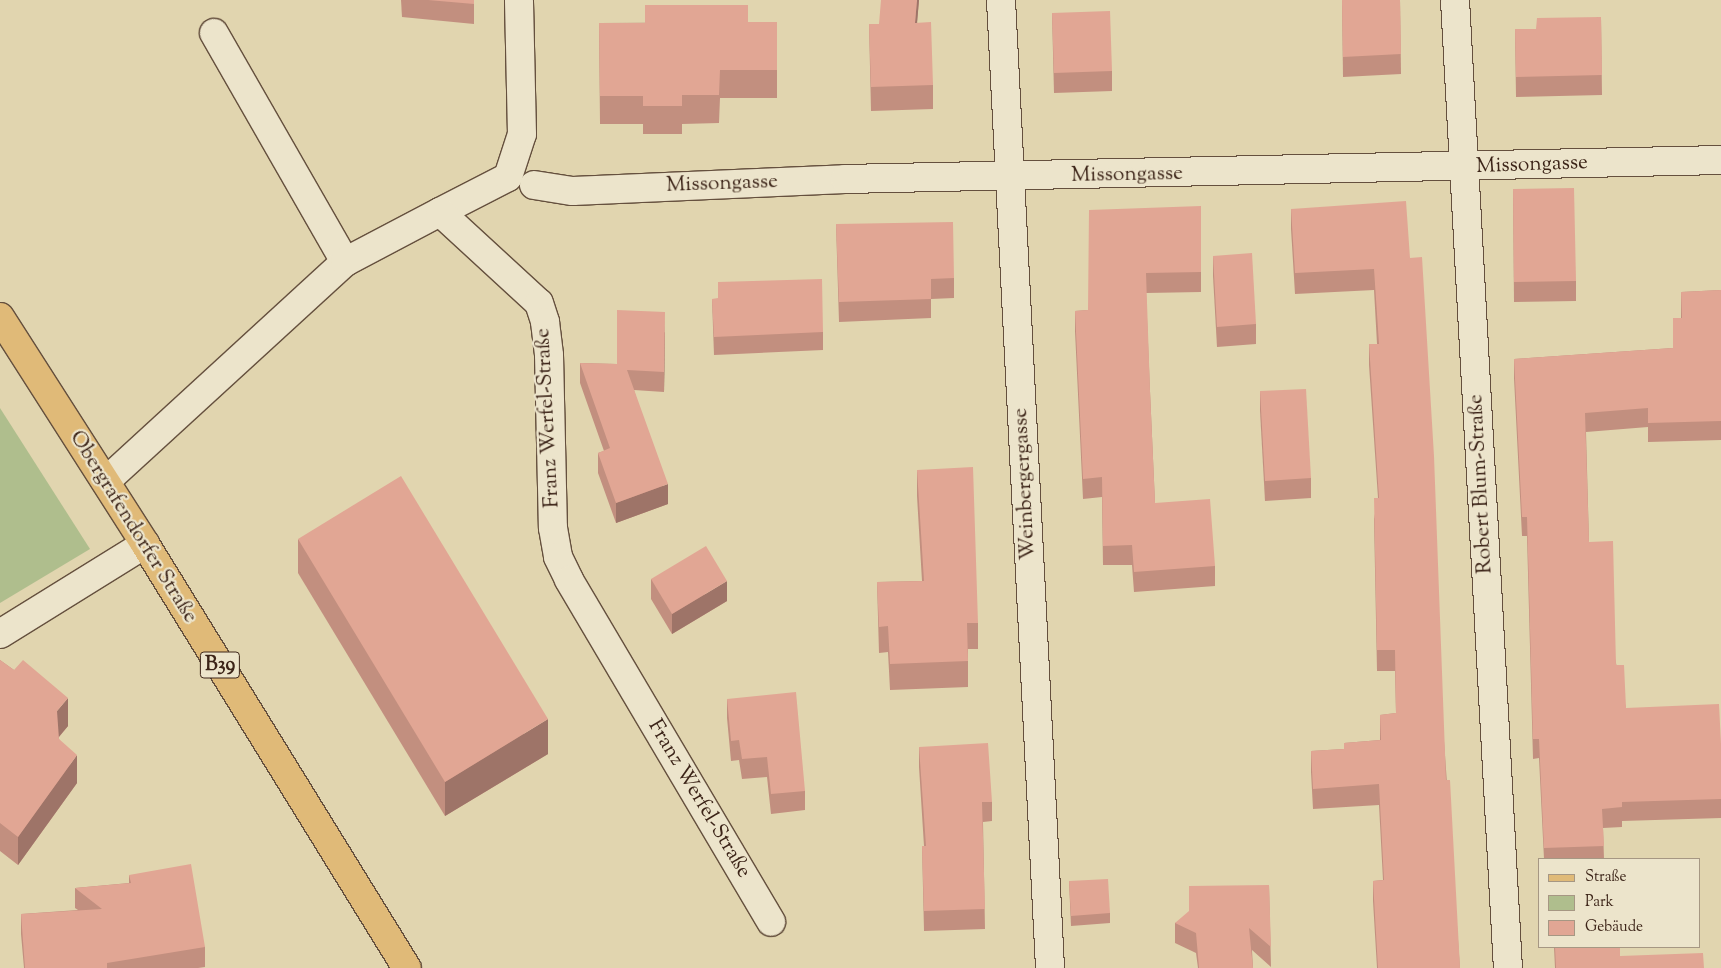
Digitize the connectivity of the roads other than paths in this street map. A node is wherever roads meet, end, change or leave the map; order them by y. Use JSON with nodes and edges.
{"nodes":[{"id":1,"x":520,"y":0,"type":"edge"},
{"id":2,"x":1001,"y":0,"type":"edge"},
{"id":3,"x":1455,"y":0,"type":"edge"},
{"id":4,"x":214,"y":33,"type":"dead end"},
{"id":5,"x":1721,"y":160,"type":"edge"},
{"id":6,"x":1463,"y":167,"type":"junction"},
{"id":7,"x":1009,"y":177,"type":"junction"},
{"id":8,"x":534,"y":185,"type":"dead end"},
{"id":9,"x":440,"y":212,"type":"junction"},
{"id":10,"x":345,"y":262,"type":"junction"},
{"id":11,"x":0,"y":317,"type":"edge"},
{"id":12,"x":106,"y":481,"type":"junction"},
{"id":13,"x":145,"y":544,"type":"junction"},
{"id":14,"x":0,"y":634,"type":"edge"},
{"id":15,"x":771,"y":922,"type":"dead end"},
{"id":16,"x":407,"y":968,"type":"edge"},
{"id":17,"x":1050,"y":968,"type":"edge"},
{"id":18,"x":1508,"y":968,"type":"edge"}],
"edges":[{"from":1,"to":9,"type":"street"},
{"from":2,"to":7,"type":"street","name":"Weinbergergasse"},
{"from":3,"to":6,"type":"street","name":"Robert Blum-Straße"},
{"from":4,"to":10,"type":"street"},
{"from":5,"to":6,"type":"street","name":"Missongasse"},
{"from":6,"to":7,"type":"street","name":"Missongasse"},
{"from":6,"to":18,"type":"street","name":"Robert Blum-Straße"},
{"from":7,"to":8,"type":"street","name":"Missongasse"},
{"from":7,"to":17,"type":"street","name":"Weinbergergasse"},
{"from":9,"to":10,"type":"street"},
{"from":9,"to":15,"type":"street","name":"Franz Werfel-Straße"},
{"from":10,"to":12,"type":"street"},
{"from":11,"to":12,"type":"main road","name":"Obergrafendorfer Straße","number":"B39"},
{"from":12,"to":13,"type":"main road","name":"Obergrafendorfer Straße","number":"B39"},
{"from":13,"to":14,"type":"street"},
{"from":13,"to":16,"type":"main road","name":"Obergrafendorfer Straße","number":"B39"}]}
